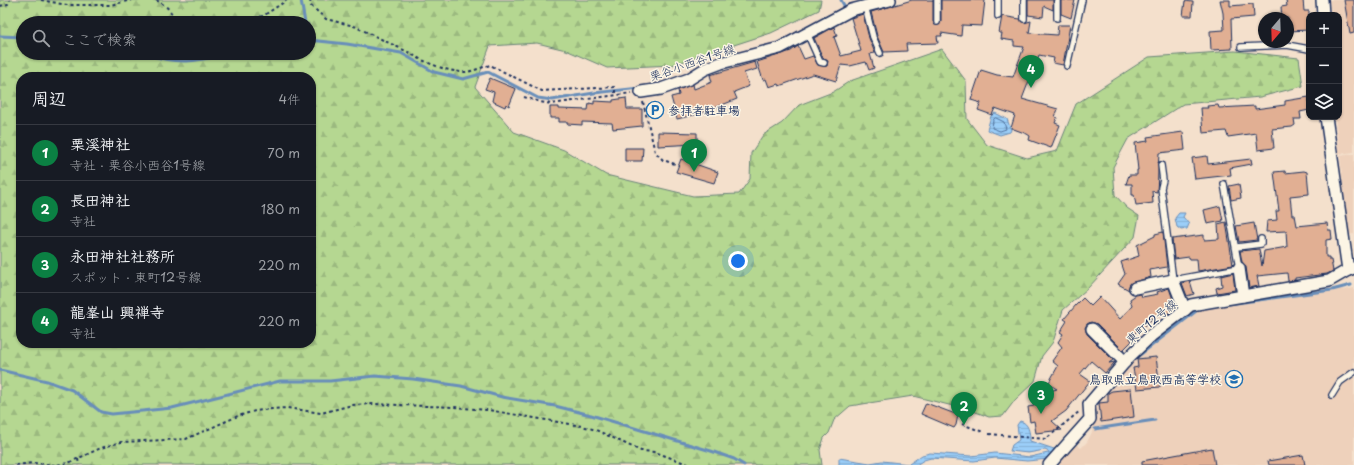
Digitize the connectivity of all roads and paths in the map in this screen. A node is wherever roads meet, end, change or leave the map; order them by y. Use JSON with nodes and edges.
{"nodes":[{"id":1,"x":10,"y":0,"type":"edge"},
{"id":2,"x":41,"y":0,"type":"edge"},
{"id":3,"x":132,"y":0,"type":"edge"},
{"id":4,"x":156,"y":0,"type":"edge"},
{"id":5,"x":287,"y":0,"type":"edge"},
{"id":6,"x":310,"y":0,"type":"edge"},
{"id":7,"x":890,"y":0,"type":"edge"},
{"id":8,"x":937,"y":0,"type":"edge"},
{"id":9,"x":998,"y":0,"type":"edge"},
{"id":10,"x":1024,"y":0,"type":"edge"},
{"id":11,"x":1057,"y":0,"type":"edge"},
{"id":12,"x":1082,"y":0,"type":"edge"},
{"id":13,"x":1322,"y":0,"type":"edge"},
{"id":14,"x":0,"y":6,"type":"edge"},
{"id":15,"x":865,"y":6,"type":"junction"},
{"id":16,"x":1323,"y":12,"type":"edge"},
{"id":17,"x":175,"y":16,"type":"edge"},
{"id":18,"x":262,"y":16,"type":"edge"},
{"id":19,"x":998,"y":16,"type":"dead end"},
{"id":20,"x":1057,"y":18,"type":"dead end"},
{"id":21,"x":1024,"y":19,"type":"dead end"},
{"id":22,"x":937,"y":22,"type":"dead end"},
{"id":23,"x":806,"y":33,"type":"junction"},
{"id":24,"x":1241,"y":47,"type":"dead end"},
{"id":25,"x":1306,"y":48,"type":"edge"},
{"id":26,"x":880,"y":53,"type":"dead end"},
{"id":27,"x":824,"y":63,"type":"dead end"},
{"id":28,"x":1068,"y":66,"type":"dead end"},
{"id":29,"x":641,"y":92,"type":"junction"},
{"id":30,"x":615,"y":94,"type":"junction"},
{"id":31,"x":524,"y":97,"type":"dead end"},
{"id":32,"x":1326,"y":120,"type":"edge"},
{"id":33,"x":678,"y":165,"type":"dead end"},
{"id":34,"x":1162,"y":165,"type":"dead end"},
{"id":35,"x":1224,"y":184,"type":"dead end"},
{"id":36,"x":1261,"y":239,"type":"dead end"},
{"id":37,"x":1237,"y":247,"type":"junction"},
{"id":38,"x":1239,"y":268,"type":"junction"},
{"id":39,"x":1351,"y":269,"type":"edge"},
{"id":40,"x":1173,"y":280,"type":"junction"},
{"id":41,"x":1135,"y":288,"type":"dead end"},
{"id":42,"x":1243,"y":296,"type":"junction"},
{"id":43,"x":1185,"y":310,"type":"junction"},
{"id":44,"x":1092,"y":328,"type":"dead end"},
{"id":45,"x":1125,"y":362,"type":"junction"},
{"id":46,"x":1354,"y":372,"type":"edge"},
{"id":47,"x":1332,"y":395,"type":"dead end"},
{"id":48,"x":1089,"y":404,"type":"junction"},
{"id":49,"x":962,"y":424,"type":"dead end"},
{"id":50,"x":983,"y":432,"type":"dead end"},
{"id":51,"x":989,"y":434,"type":"dead end"},
{"id":52,"x":78,"y":459,"type":"junction"},
{"id":53,"x":16,"y":465,"type":"edge"},
{"id":54,"x":79,"y":465,"type":"edge"},
{"id":55,"x":690,"y":465,"type":"edge"},
{"id":56,"x":1049,"y":465,"type":"edge"}],
"edges":[{"from":1,"to":14,"type":"path"},
{"from":2,"to":3,"type":"path"},
{"from":4,"to":17,"type":"path"},
{"from":5,"to":18,"type":"path"},
{"from":6,"to":30,"type":"path"},
{"from":7,"to":15,"type":"street","name":"栗谷小西谷1号線"},
{"from":8,"to":22,"type":"lane"},
{"from":9,"to":19,"type":"lane"},
{"from":10,"to":21,"type":"lane"},
{"from":11,"to":20,"type":"lane"},
{"from":12,"to":28,"type":"lane"},
{"from":13,"to":16,"type":"street"},
{"from":15,"to":23,"type":"street","name":"栗谷小西谷1号線"},
{"from":15,"to":26,"type":"lane"},
{"from":23,"to":27,"type":"lane"},
{"from":23,"to":29,"type":"street","name":"栗谷小西谷1号線"},
{"from":24,"to":25,"type":"lane"},
{"from":29,"to":30,"type":"path","name":"栗谷小西谷1号線"},
{"from":29,"to":33,"type":"path"},
{"from":30,"to":31,"type":"path","name":"栗谷小西谷1号線"},
{"from":32,"to":39,"type":"street"},
{"from":34,"to":40,"type":"lane"},
{"from":35,"to":37,"type":"lane"},
{"from":36,"to":37,"type":"lane"},
{"from":37,"to":38,"type":"lane"},
{"from":38,"to":40,"type":"lane"},
{"from":38,"to":42,"type":"street"},
{"from":39,"to":42,"type":"street","name":"東町12号線"},
{"from":40,"to":41,"type":"street"},
{"from":40,"to":43,"type":"street"},
{"from":42,"to":43,"type":"street","name":"東町12号線"},
{"from":43,"to":45,"type":"street","name":"東町12号線"},
{"from":44,"to":45,"type":"street"},
{"from":45,"to":48,"type":"street","name":"東町12号線"},
{"from":46,"to":47,"type":"lane"},
{"from":48,"to":51,"type":"path"},
{"from":48,"to":56,"type":"street"},
{"from":49,"to":50,"type":"path"},
{"from":52,"to":53,"type":"path"},
{"from":52,"to":54,"type":"path"},
{"from":52,"to":55,"type":"path"}]}
